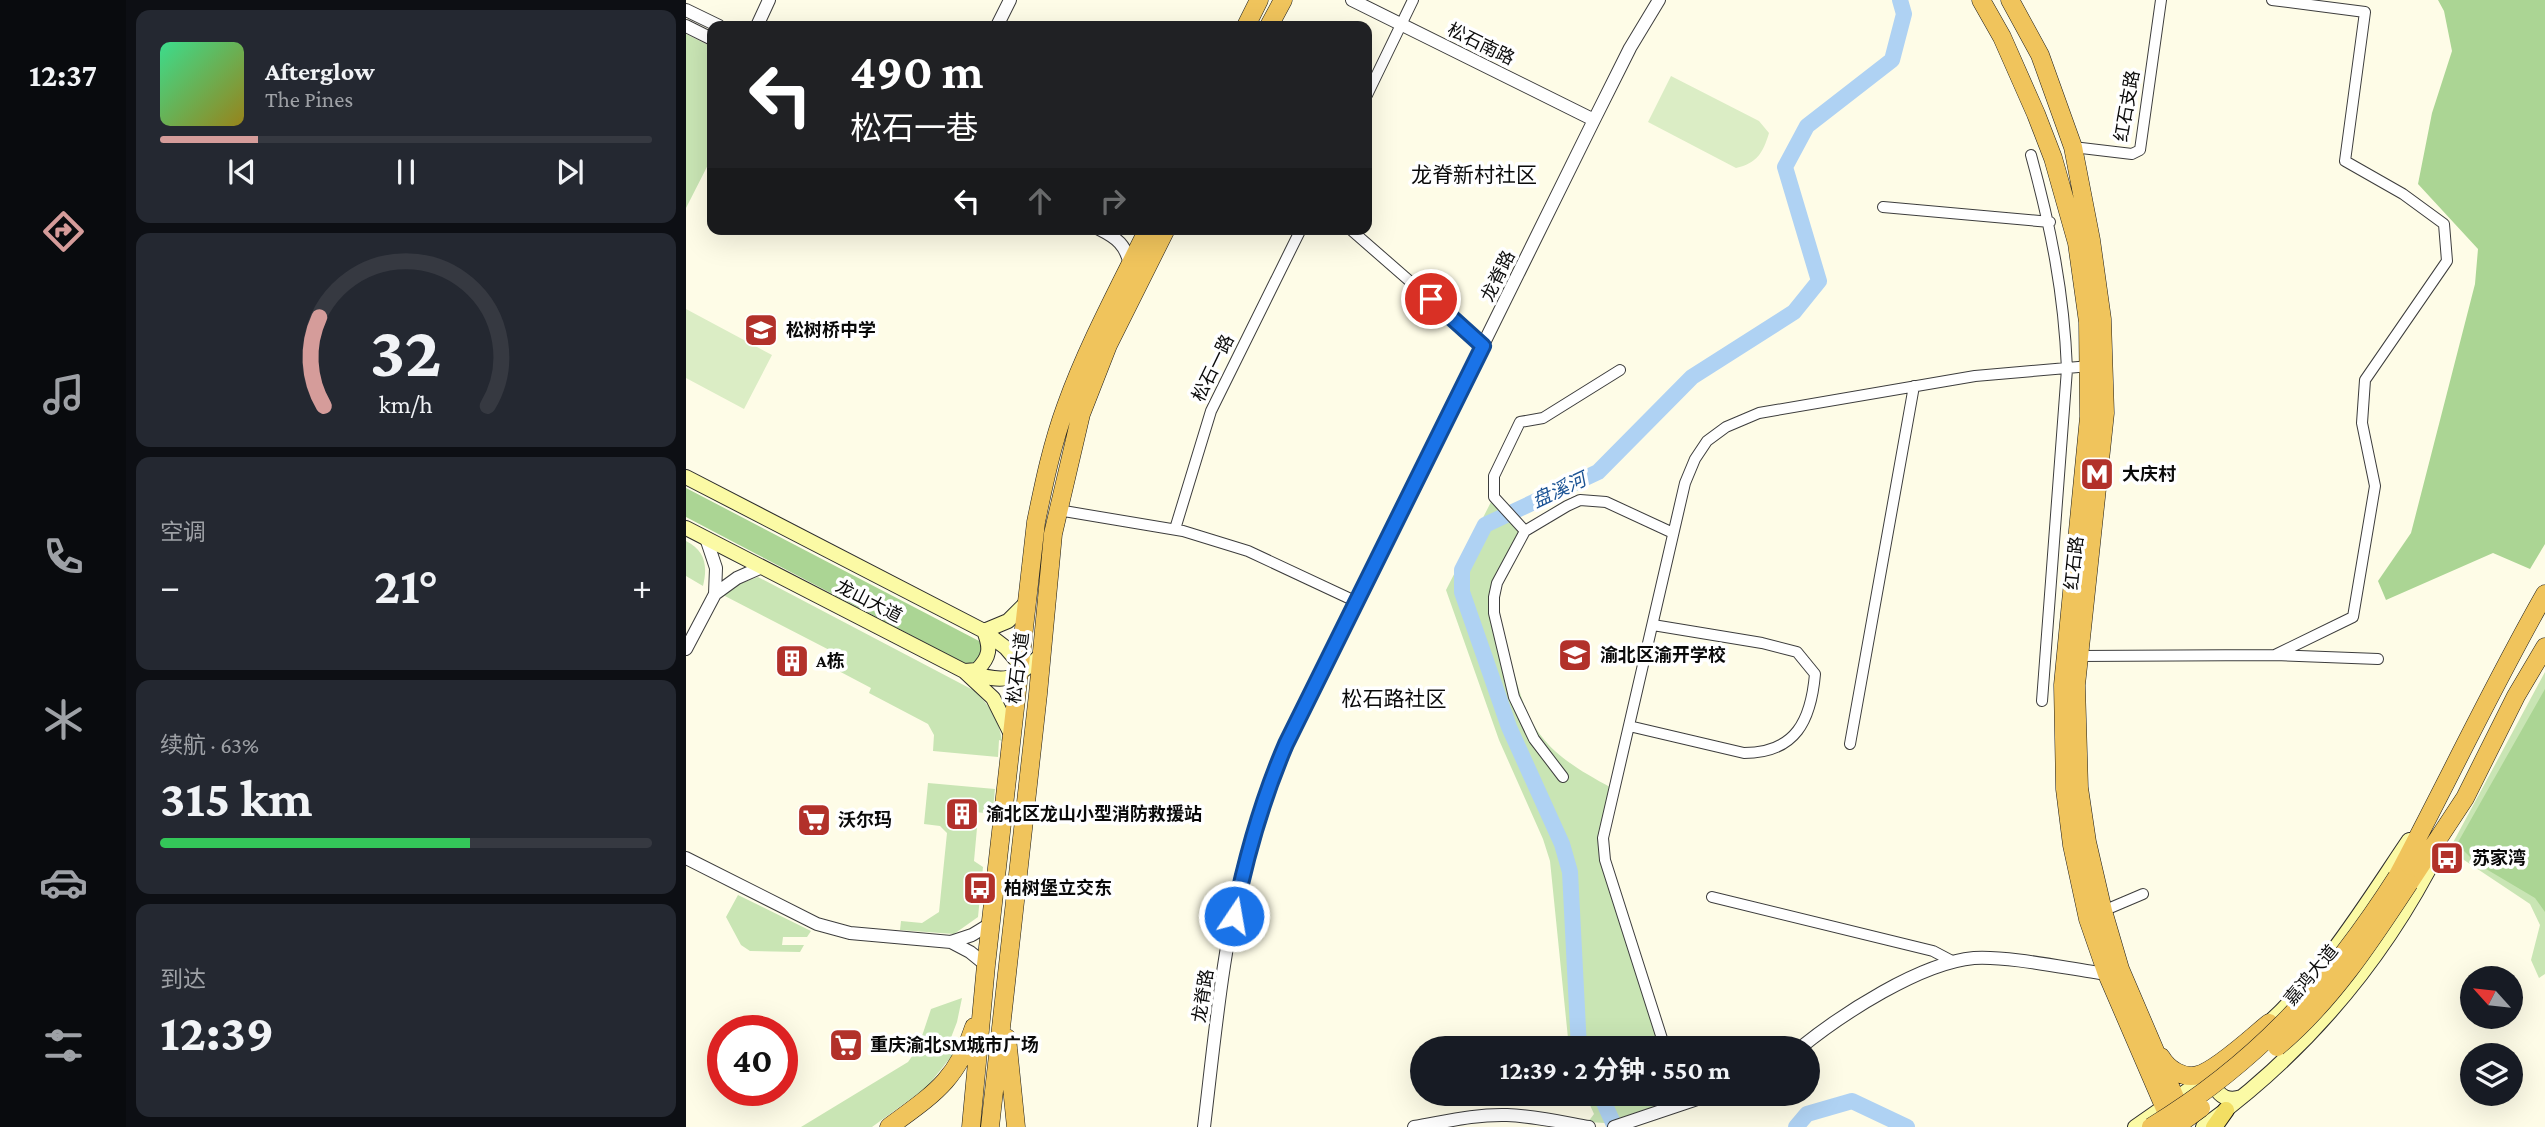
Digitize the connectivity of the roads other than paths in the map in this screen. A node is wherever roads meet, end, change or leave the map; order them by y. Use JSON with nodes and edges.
{"nodes":[{"id":1,"x":769,"y":0,"type":"edge"},
{"id":2,"x":1010,"y":0,"type":"edge"},
{"id":3,"x":1259,"y":0,"type":"edge"},
{"id":4,"x":1283,"y":0,"type":"edge"},
{"id":5,"x":1352,"y":0,"type":"edge"},
{"id":6,"x":1413,"y":0,"type":"edge"},
{"id":7,"x":1659,"y":0,"type":"edge"},
{"id":8,"x":1981,"y":0,"type":"edge"},
{"id":9,"x":2010,"y":0,"type":"edge"},
{"id":10,"x":2161,"y":0,"type":"edge"},
{"id":11,"x":2272,"y":0,"type":"edge"},
{"id":12,"x":686,"y":10,"type":"edge"},
{"id":13,"x":709,"y":21,"type":"edge"},
{"id":14,"x":759,"y":21,"type":"edge"},
{"id":15,"x":1000,"y":21,"type":"edge"},
{"id":16,"x":1248,"y":21,"type":"edge"},
{"id":17,"x":1272,"y":21,"type":"edge"},
{"id":18,"x":1402,"y":24,"type":"junction"},
{"id":19,"x":686,"y":26,"type":"edge"},
{"id":20,"x":707,"y":36,"type":"edge"},
{"id":21,"x":1372,"y":85,"type":"edge"},
{"id":22,"x":1594,"y":120,"type":"junction"},
{"id":23,"x":2073,"y":147,"type":"junction"},
{"id":24,"x":2031,"y":155,"type":"dead end"},
{"id":25,"x":1884,"y":206,"type":"dead end"},
{"id":26,"x":2050,"y":222,"type":"junction"},
{"id":27,"x":1110,"y":235,"type":"edge"},
{"id":28,"x":1145,"y":235,"type":"edge"},
{"id":29,"x":1163,"y":235,"type":"edge"},
{"id":30,"x":1298,"y":235,"type":"edge"},
{"id":31,"x":1357,"y":235,"type":"edge"},
{"id":32,"x":1130,"y":265,"type":"junction"},
{"id":33,"x":1483,"y":346,"type":"junction"},
{"id":34,"x":2090,"y":366,"type":"junction"},
{"id":35,"x":2067,"y":369,"type":"junction"},
{"id":36,"x":1620,"y":370,"type":"dead end"},
{"id":37,"x":1914,"y":386,"type":"junction"},
{"id":38,"x":686,"y":477,"type":"edge"},
{"id":39,"x":1058,"y":510,"type":"junction"},
{"id":40,"x":686,"y":528,"type":"edge"},
{"id":41,"x":1521,"y":528,"type":"junction"},
{"id":42,"x":1175,"y":529,"type":"junction"},
{"id":43,"x":1673,"y":533,"type":"junction"},
{"id":44,"x":706,"y":538,"type":"junction"},
{"id":45,"x":762,"y":567,"type":"junction"},
{"id":46,"x":715,"y":594,"type":"junction"},
{"id":47,"x":2545,"y":594,"type":"edge"},
{"id":48,"x":1357,"y":601,"type":"junction"},
{"id":49,"x":1026,"y":603,"type":"junction"},
{"id":50,"x":1653,"y":625,"type":"junction"},
{"id":51,"x":984,"y":631,"type":"junction"},
{"id":52,"x":2545,"y":647,"type":"edge"},
{"id":53,"x":686,"y":649,"type":"edge"},
{"id":54,"x":1042,"y":653,"type":"junction"},
{"id":55,"x":2275,"y":655,"type":"junction"},
{"id":56,"x":2078,"y":656,"type":"junction"},
{"id":57,"x":2378,"y":659,"type":"dead end"},
{"id":58,"x":1021,"y":669,"type":"junction"},
{"id":59,"x":964,"y":671,"type":"junction"},
{"id":60,"x":1038,"y":694,"type":"junction"},
{"id":61,"x":2042,"y":701,"type":"dead end"},
{"id":62,"x":1629,"y":726,"type":"junction"},
{"id":63,"x":1011,"y":734,"type":"junction"},
{"id":64,"x":1850,"y":744,"type":"dead end"},
{"id":65,"x":1563,"y":777,"type":"dead end"},
{"id":66,"x":2446,"y":785,"type":"junction"},
{"id":67,"x":2465,"y":798,"type":"junction"},
{"id":68,"x":686,"y":858,"type":"edge"},
{"id":69,"x":2403,"y":880,"type":"junction"},
{"id":70,"x":2143,"y":894,"type":"dead end"},
{"id":71,"x":1712,"y":897,"type":"dead end"},
{"id":72,"x":2103,"y":911,"type":"junction"},
{"id":73,"x":990,"y":924,"type":"junction"},
{"id":74,"x":951,"y":942,"type":"junction"},
{"id":75,"x":1952,"y":961,"type":"junction"},
{"id":76,"x":986,"y":965,"type":"junction"},
{"id":77,"x":2107,"y":974,"type":"junction"},
{"id":78,"x":984,"y":990,"type":"junction"},
{"id":79,"x":1003,"y":992,"type":"junction"},
{"id":80,"x":2269,"y":1023,"type":"junction"},
{"id":81,"x":1661,"y":1036,"type":"edge"},
{"id":82,"x":1816,"y":1036,"type":"edge"},
{"id":83,"x":1007,"y":1040,"type":"junction"},
{"id":84,"x":2152,"y":1045,"type":"junction"},
{"id":85,"x":2220,"y":1067,"type":"junction"},
{"id":86,"x":2244,"y":1096,"type":"junction"},
{"id":87,"x":975,"y":1097,"type":"junction"},
{"id":88,"x":2171,"y":1104,"type":"junction"},
{"id":89,"x":1669,"y":1106,"type":"edge"},
{"id":90,"x":2227,"y":1110,"type":"junction"},
{"id":91,"x":889,"y":1127,"type":"edge"},
{"id":92,"x":963,"y":1127,"type":"edge"},
{"id":93,"x":971,"y":1127,"type":"edge"},
{"id":94,"x":990,"y":1127,"type":"edge"},
{"id":95,"x":1006,"y":1127,"type":"edge"},
{"id":96,"x":1016,"y":1127,"type":"edge"},
{"id":97,"x":1204,"y":1127,"type":"edge"},
{"id":98,"x":1414,"y":1127,"type":"edge"},
{"id":99,"x":1589,"y":1127,"type":"edge"},
{"id":100,"x":1614,"y":1127,"type":"edge"},
{"id":101,"x":2135,"y":1127,"type":"edge"},
{"id":102,"x":2151,"y":1127,"type":"edge"},
{"id":103,"x":2174,"y":1127,"type":"edge"},
{"id":104,"x":2188,"y":1127,"type":"edge"},
{"id":105,"x":2203,"y":1127,"type":"edge"},
{"id":106,"x":2214,"y":1127,"type":"edge"}],
"edges":[{"from":1,"to":14,"type":"street"},
{"from":2,"to":15,"type":"street"},
{"from":3,"to":16,"type":"highway"},
{"from":4,"to":17,"type":"highway"},
{"from":5,"to":18,"type":"street","name":"松石南路"},
{"from":6,"to":18,"type":"street"},
{"from":7,"to":22,"type":"street","name":"龙脊路"},
{"from":8,"to":34,"type":"highway","name":"红石路"},
{"from":9,"to":23,"type":"highway","name":"红石路"},
{"from":10,"to":23,"type":"street","name":"红石支路"},
{"from":11,"to":55,"type":"street"},
{"from":12,"to":13,"type":"street"},
{"from":18,"to":21,"type":"street"},
{"from":18,"to":22,"type":"street","name":"松石南路"},
{"from":19,"to":20,"type":"street"},
{"from":22,"to":33,"type":"street","name":"龙脊路"},
{"from":23,"to":56,"type":"highway","name":"红石路"},
{"from":24,"to":26,"type":"street"},
{"from":25,"to":26,"type":"street"},
{"from":26,"to":35,"type":"street"},
{"from":27,"to":32,"type":"street"},
{"from":28,"to":32,"type":"highway","name":"松石大道"},
{"from":29,"to":39,"type":"highway","name":"松石大道"},
{"from":30,"to":42,"type":"street","name":"松石一路"},
{"from":31,"to":33,"type":"street"},
{"from":32,"to":49,"type":"highway","name":"松石大道"},
{"from":33,"to":48,"type":"street","name":"龙脊路"},
{"from":34,"to":35,"type":"street"},
{"from":34,"to":77,"type":"highway","name":"红石路"},
{"from":35,"to":37,"type":"street"},
{"from":35,"to":61,"type":"street"},
{"from":36,"to":41,"type":"street"},
{"from":37,"to":43,"type":"street"},
{"from":37,"to":64,"type":"street"},
{"from":38,"to":51,"type":"main road","name":"龙山大道"},
{"from":39,"to":42,"type":"street"},
{"from":39,"to":54,"type":"highway","name":"松石大道"},
{"from":40,"to":44,"type":"main road","name":"龙山大道"},
{"from":41,"to":43,"type":"street"},
{"from":41,"to":65,"type":"street"},
{"from":42,"to":48,"type":"street"},
{"from":43,"to":50,"type":"street"},
{"from":44,"to":45,"type":"main road","name":"龙山大道"},
{"from":44,"to":46,"type":"street"},
{"from":45,"to":46,"type":"street"},
{"from":45,"to":59,"type":"main road","name":"龙山大道"},
{"from":46,"to":53,"type":"street"},
{"from":47,"to":66,"type":"highway","name":"嘉鸿大道"},
{"from":48,"to":97,"type":"street","name":"龙脊路"},
{"from":49,"to":51,"type":"main road"},
{"from":49,"to":58,"type":"highway","name":"松石大道"},
{"from":50,"to":62,"type":"street"},
{"from":50,"to":62,"type":"street"},
{"from":51,"to":58,"type":"main road","name":"龙山大道"},
{"from":51,"to":59,"type":"main road"},
{"from":52,"to":67,"type":"highway","name":"嘉鸿大道"},
{"from":54,"to":58,"type":"main road"},
{"from":54,"to":60,"type":"highway","name":"松石大道"},
{"from":55,"to":56,"type":"street"},
{"from":55,"to":57,"type":"street"},
{"from":56,"to":72,"type":"highway","name":"红石路"},
{"from":58,"to":59,"type":"main road"},
{"from":58,"to":60,"type":"main road"},
{"from":58,"to":63,"type":"highway","name":"松石大道"},
{"from":59,"to":63,"type":"main road","name":"龙山大道"},
{"from":60,"to":79,"type":"highway","name":"松石大道"},
{"from":62,"to":81,"type":"street"},
{"from":63,"to":73,"type":"highway","name":"松石大道"},
{"from":66,"to":69,"type":"highway","name":"嘉鸿大道"},
{"from":66,"to":80,"type":"main road","name":"嘉鸿大道"},
{"from":67,"to":69,"type":"highway","name":"嘉鸿大道"},
{"from":67,"to":86,"type":"main road","name":"嘉鸿大道"},
{"from":68,"to":74,"type":"street"},
{"from":69,"to":102,"type":"highway","name":"嘉鸿大道","bridge":true},
{"from":69,"to":103,"type":"highway","name":"嘉鸿大道","bridge":true},
{"from":70,"to":72,"type":"street"},
{"from":71,"to":75,"type":"street"},
{"from":72,"to":84,"type":"highway","name":"红石路"},
{"from":73,"to":74,"type":"street"},
{"from":73,"to":76,"type":"highway","name":"松石大道"},
{"from":74,"to":76,"type":"street"},
{"from":75,"to":77,"type":"street"},
{"from":75,"to":82,"type":"street"},
{"from":76,"to":78,"type":"highway","name":"松石大道"},
{"from":77,"to":88,"type":"highway","name":"红石路"},
{"from":78,"to":87,"type":"highway","name":"松石大道"},
{"from":78,"to":91,"type":"highway"},
{"from":79,"to":83,"type":"highway"},
{"from":79,"to":94,"type":"highway","name":"松石大道"},
{"from":80,"to":84,"type":"highway"},
{"from":80,"to":85,"type":"main road","name":"嘉鸿大道"},
{"from":83,"to":95,"type":"highway"},
{"from":83,"to":96,"type":"highway"},
{"from":84,"to":88,"type":"highway","name":"红石路"},
{"from":85,"to":86,"type":"main road"},
{"from":85,"to":88,"type":"main road","name":"嘉鸿大道"},
{"from":86,"to":90,"type":"main road","name":"嘉鸿大道"},
{"from":87,"to":92,"type":"highway"},
{"from":87,"to":93,"type":"highway","name":"松石大道"},
{"from":88,"to":101,"type":"main road","name":"嘉鸿大道"},
{"from":88,"to":103,"type":"highway","name":"红石路"},
{"from":88,"to":104,"type":"main road","name":"红石路"},
{"from":89,"to":100,"type":"street"},
{"from":90,"to":105,"type":"main road","name":"嘉鸿大道"},
{"from":90,"to":106,"type":"main road"},
{"from":98,"to":99,"type":"street"}]}
